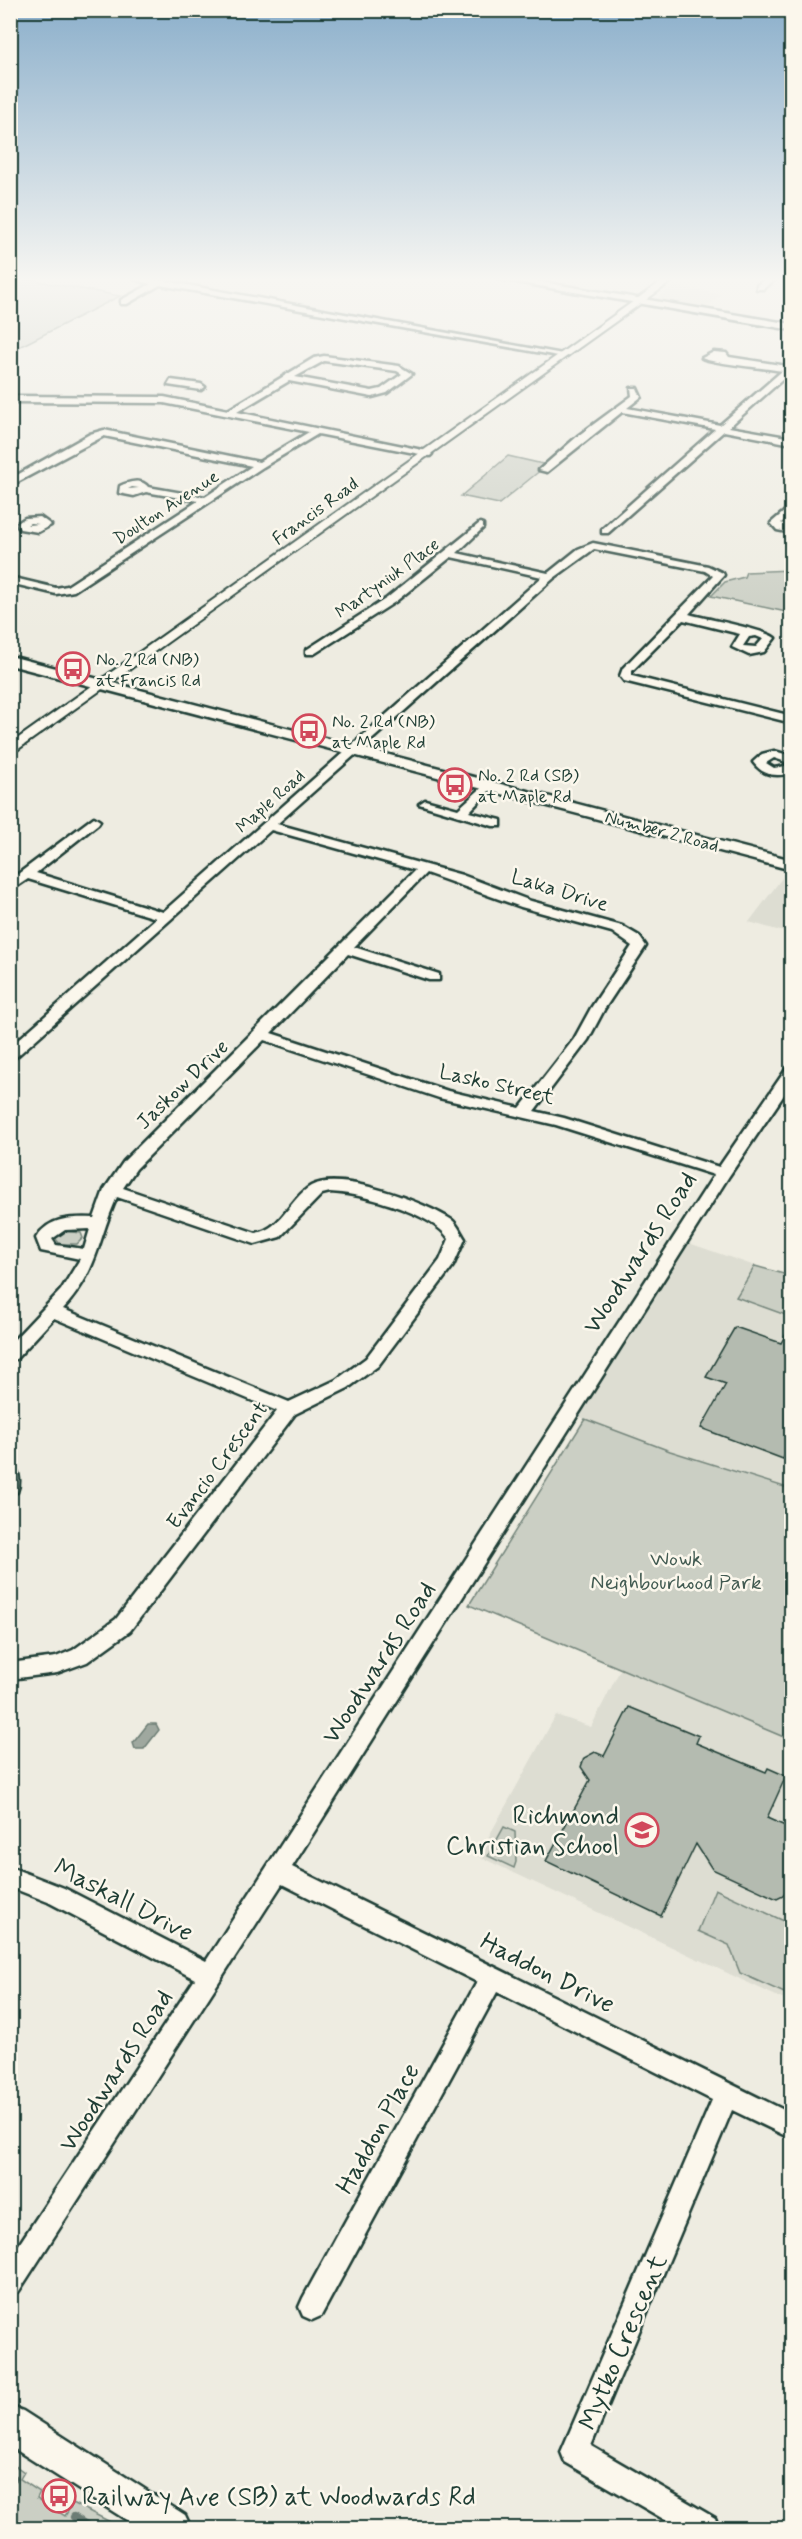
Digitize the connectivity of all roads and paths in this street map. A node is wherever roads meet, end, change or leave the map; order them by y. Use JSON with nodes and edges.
{"nodes":[{"id":1,"x":256,"y":397,"type":"edge"},
{"id":2,"x":505,"y":397,"type":"edge"},
{"id":3,"x":638,"y":397,"type":"edge"},
{"id":4,"x":757,"y":397,"type":"edge"},
{"id":5,"x":10,"y":399,"type":"edge"},
{"id":6,"x":622,"y":410,"type":"junction"},
{"id":7,"x":230,"y":413,"type":"junction"},
{"id":8,"x":722,"y":428,"type":"junction"},
{"id":9,"x":316,"y":432,"type":"junction"},
{"id":10,"x":792,"y":441,"type":"edge"},
{"id":11,"x":427,"y":454,"type":"junction"},
{"id":12,"x":260,"y":465,"type":"junction"},
{"id":13,"x":544,"y":470,"type":"dead end"},
{"id":14,"x":10,"y":483,"type":"edge"},
{"id":15,"x":146,"y":489,"type":"dead end"},
{"id":16,"x":206,"y":500,"type":"junction"},
{"id":17,"x":792,"y":507,"type":"edge"},
{"id":18,"x":480,"y":526,"type":"dead end"},
{"id":19,"x":792,"y":530,"type":"edge"},
{"id":20,"x":605,"y":531,"type":"dead end"},
{"id":21,"x":449,"y":554,"type":"junction"},
{"id":22,"x":730,"y":571,"type":"dead end"},
{"id":23,"x":717,"y":573,"type":"junction"},
{"id":24,"x":550,"y":576,"type":"junction"},
{"id":25,"x":10,"y":580,"type":"edge"},
{"id":26,"x":682,"y":616,"type":"junction"},
{"id":27,"x":747,"y":633,"type":"dead end"},
{"id":28,"x":310,"y":652,"type":"dead end"},
{"id":29,"x":10,"y":660,"type":"edge"},
{"id":30,"x":103,"y":684,"type":"junction"},
{"id":31,"x":792,"y":720,"type":"edge"},
{"id":32,"x":353,"y":750,"type":"junction"},
{"id":33,"x":10,"y":751,"type":"edge"},
{"id":34,"x":792,"y":761,"type":"edge"},
{"id":35,"x":792,"y":768,"type":"edge"},
{"id":36,"x":488,"y":786,"type":"junction"},
{"id":37,"x":425,"y":804,"type":"dead end"},
{"id":38,"x":461,"y":813,"type":"junction"},
{"id":39,"x":94,"y":821,"type":"dead end"},
{"id":40,"x":496,"y":823,"type":"dead end"},
{"id":41,"x":269,"y":826,"type":"junction"},
{"id":42,"x":792,"y":866,"type":"edge"},
{"id":43,"x":423,"y":869,"type":"junction"},
{"id":44,"x":26,"y":874,"type":"junction"},
{"id":45,"x":10,"y":887,"type":"edge"},
{"id":46,"x":166,"y":917,"type":"junction"},
{"id":47,"x":346,"y":949,"type":"junction"},
{"id":48,"x":434,"y":977,"type":"dead end"},
{"id":49,"x":262,"y":1035,"type":"junction"},
{"id":50,"x":10,"y":1055,"type":"edge"},
{"id":51,"x":792,"y":1071,"type":"edge"},
{"id":52,"x":524,"y":1113,"type":"junction"},
{"id":53,"x":723,"y":1173,"type":"junction"},
{"id":54,"x":112,"y":1190,"type":"junction"},
{"id":55,"x":98,"y":1224,"type":"junction"},
{"id":56,"x":90,"y":1255,"type":"junction"},
{"id":57,"x":52,"y":1311,"type":"junction"},
{"id":58,"x":13,"y":1348,"type":"edge"},
{"id":59,"x":289,"y":1408,"type":"junction"},
{"id":60,"x":10,"y":1474,"type":"edge"},
{"id":61,"x":10,"y":1487,"type":"edge"},
{"id":62,"x":10,"y":1671,"type":"edge"},
{"id":63,"x":278,"y":1870,"type":"junction"},
{"id":64,"x":10,"y":1877,"type":"edge"},
{"id":65,"x":210,"y":1975,"type":"junction"},
{"id":66,"x":493,"y":1976,"type":"junction"},
{"id":67,"x":727,"y":2094,"type":"junction"},
{"id":68,"x":792,"y":2127,"type":"edge"},
{"id":69,"x":10,"y":2282,"type":"edge"},
{"id":70,"x":312,"y":2307,"type":"dead end"},
{"id":71,"x":10,"y":2424,"type":"edge"},
{"id":72,"x":172,"y":2529,"type":"edge"},
{"id":73,"x":705,"y":2529,"type":"edge"}],
"edges":[{"from":1,"to":7,"type":"street"},
{"from":2,"to":11,"type":"street","name":"Francis Road"},
{"from":3,"to":6,"type":"street"},
{"from":4,"to":8,"type":"street"},
{"from":5,"to":7,"type":"street"},
{"from":6,"to":8,"type":"street"},
{"from":6,"to":13,"type":"street"},
{"from":7,"to":9,"type":"street"},
{"from":8,"to":10,"type":"street"},
{"from":8,"to":20,"type":"street"},
{"from":9,"to":11,"type":"street"},
{"from":9,"to":12,"type":"street","name":"Doulton Avenue"},
{"from":11,"to":30,"type":"street","name":"Francis Road"},
{"from":12,"to":14,"type":"street"},
{"from":12,"to":16,"type":"street","name":"Doulton Avenue"},
{"from":15,"to":16,"type":"street"},
{"from":16,"to":25,"type":"street","name":"Doulton Avenue"},
{"from":17,"to":19,"type":"street"},
{"from":18,"to":21,"type":"street","name":"Martyniuk Place"},
{"from":21,"to":24,"type":"street"},
{"from":21,"to":28,"type":"street","name":"Martyniuk Place"},
{"from":22,"to":23,"type":"street"},
{"from":23,"to":24,"type":"street","name":"Maple Road"},
{"from":23,"to":26,"type":"street"},
{"from":24,"to":32,"type":"street","name":"Maple Road"},
{"from":26,"to":27,"type":"street"},
{"from":26,"to":31,"type":"street"},
{"from":29,"to":30,"type":"main road","name":"Number 2 Road"},
{"from":30,"to":32,"type":"main road","name":"Number 2 Road"},
{"from":30,"to":33,"type":"street","name":"Francis Road"},
{"from":32,"to":36,"type":"main road","name":"Number 2 Road"},
{"from":32,"to":41,"type":"street","name":"Maple Road"},
{"from":34,"to":35,"type":"street"},
{"from":36,"to":38,"type":"street"},
{"from":36,"to":42,"type":"main road","name":"Number 2 Road"},
{"from":37,"to":38,"type":"street"},
{"from":38,"to":40,"type":"street"},
{"from":39,"to":44,"type":"street"},
{"from":41,"to":43,"type":"street","name":"Laka Drive"},
{"from":41,"to":46,"type":"street","name":"Maple Road"},
{"from":43,"to":47,"type":"street","name":"Jaskow Drive"},
{"from":43,"to":52,"type":"street","name":"Laka Drive"},
{"from":44,"to":45,"type":"street"},
{"from":44,"to":46,"type":"street"},
{"from":46,"to":50,"type":"street","name":"Maple Road"},
{"from":47,"to":48,"type":"street"},
{"from":47,"to":49,"type":"street","name":"Jaskow Drive"},
{"from":49,"to":52,"type":"street","name":"Lasko Street"},
{"from":49,"to":54,"type":"street","name":"Jaskow Drive"},
{"from":51,"to":53,"type":"street","name":"Woodwards Road"},
{"from":52,"to":53,"type":"street","name":"Lasko Street"},
{"from":53,"to":63,"type":"street","name":"Woodwards Road"},
{"from":54,"to":55,"type":"street","name":"Jaskow Drive"},
{"from":54,"to":59,"type":"street"},
{"from":55,"to":56,"type":"street","name":"Jaskow Drive"},
{"from":55,"to":56,"type":"street"},
{"from":56,"to":57,"type":"street","name":"Jaskow Drive"},
{"from":57,"to":58,"type":"street","name":"Jaskow Drive"},
{"from":57,"to":59,"type":"street","name":"Evancio Crescent"},
{"from":59,"to":62,"type":"street","name":"Evancio Crescent"},
{"from":60,"to":61,"type":"street"},
{"from":63,"to":65,"type":"street","name":"Woodwards Road"},
{"from":63,"to":66,"type":"street","name":"Haddon Drive"},
{"from":64,"to":65,"type":"street","name":"Maskall Drive"},
{"from":65,"to":69,"type":"street","name":"Woodwards Road"},
{"from":66,"to":67,"type":"street","name":"Haddon Drive"},
{"from":66,"to":70,"type":"street","name":"Haddon Place"},
{"from":67,"to":68,"type":"street","name":"Haddon Drive"},
{"from":67,"to":73,"type":"street","name":"Mytko Crescent"},
{"from":71,"to":72,"type":"main road"}]}
